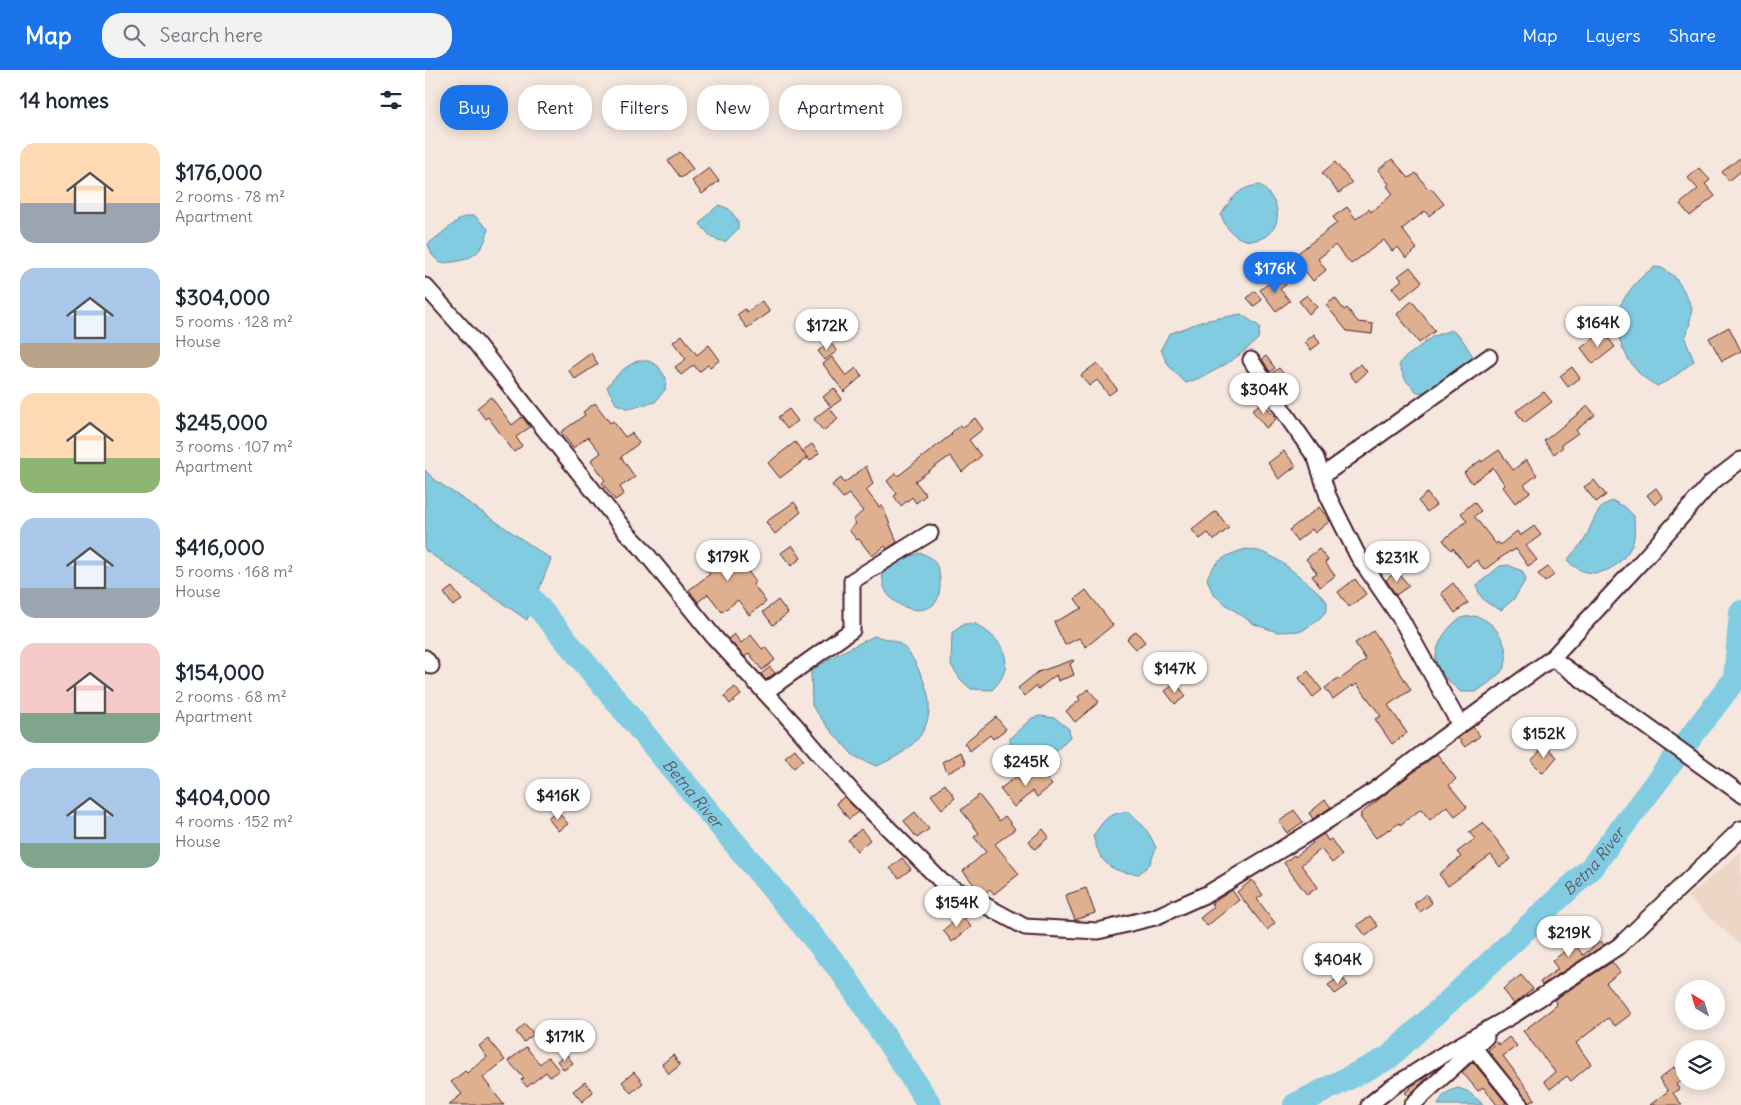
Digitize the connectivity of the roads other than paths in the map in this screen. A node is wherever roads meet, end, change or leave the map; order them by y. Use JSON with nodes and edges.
{"nodes":[{"id":1,"x":425,"y":286,"type":"edge"},
{"id":2,"x":1489,"y":358,"type":"dead end"},
{"id":3,"x":1251,"y":360,"type":"dead end"},
{"id":4,"x":1741,"y":460,"type":"edge"},
{"id":5,"x":1322,"y":476,"type":"junction"},
{"id":6,"x":930,"y":533,"type":"dead end"},
{"id":7,"x":1552,"y":658,"type":"junction"},
{"id":8,"x":765,"y":692,"type":"junction"},
{"id":9,"x":1460,"y":725,"type":"junction"},
{"id":10,"x":1741,"y":794,"type":"edge"},
{"id":11,"x":1741,"y":829,"type":"edge"},
{"id":12,"x":1515,"y":1014,"type":"junction"},
{"id":13,"x":1474,"y":1048,"type":"junction"},
{"id":14,"x":1369,"y":1105,"type":"edge"},
{"id":15,"x":1412,"y":1105,"type":"edge"},
{"id":16,"x":1520,"y":1105,"type":"edge"}],
"edges":[{"from":1,"to":8,"type":"street"},
{"from":2,"to":5,"type":"street"},
{"from":3,"to":5,"type":"street"},
{"from":4,"to":7,"type":"street"},
{"from":5,"to":9,"type":"street"},
{"from":6,"to":8,"type":"street"},
{"from":7,"to":9,"type":"street"},
{"from":7,"to":10,"type":"street"},
{"from":8,"to":9,"type":"street"},
{"from":11,"to":12,"type":"street"},
{"from":12,"to":13,"type":"street"},
{"from":12,"to":14,"type":"street"},
{"from":13,"to":15,"type":"street"},
{"from":13,"to":16,"type":"street"}]}
